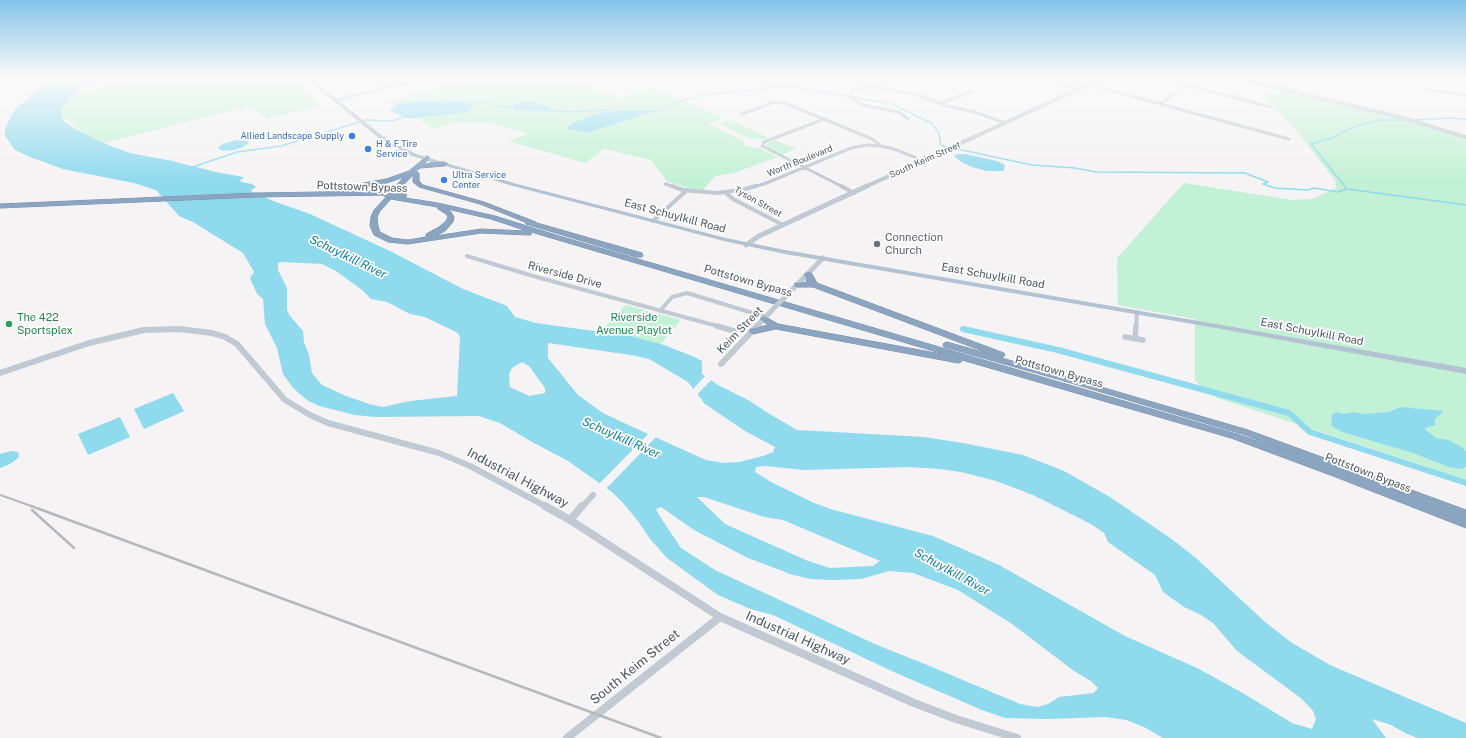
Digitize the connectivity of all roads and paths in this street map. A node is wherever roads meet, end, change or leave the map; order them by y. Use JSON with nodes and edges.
{"nodes":[{"id":1,"x":349,"y":111,"type":"edge"},
{"id":2,"x":749,"y":111,"type":"edge"},
{"id":3,"x":806,"y":111,"type":"edge"},
{"id":4,"x":895,"y":111,"type":"edge"},
{"id":5,"x":973,"y":111,"type":"edge"},
{"id":6,"x":1032,"y":111,"type":"edge"},
{"id":7,"x":1187,"y":111,"type":"edge"},
{"id":8,"x":1372,"y":111,"type":"edge"},
{"id":9,"x":742,"y":114,"type":"dead end"},
{"id":10,"x":824,"y":119,"type":"junction"},
{"id":11,"x":908,"y":119,"type":"dead end"},
{"id":12,"x":1006,"y":123,"type":"junction"},
{"id":13,"x":1466,"y":137,"type":"edge"},
{"id":14,"x":1289,"y":139,"type":"dead end"},
{"id":15,"x":881,"y":146,"type":"junction"},
{"id":16,"x":427,"y":158,"type":"junction"},
{"id":17,"x":924,"y":161,"type":"junction"},
{"id":18,"x":445,"y":164,"type":"junction"},
{"id":19,"x":422,"y":167,"type":"junction"},
{"id":20,"x":804,"y":168,"type":"junction"},
{"id":21,"x":414,"y":172,"type":"junction"},
{"id":22,"x":665,"y":184,"type":"dead end"},
{"id":23,"x":687,"y":190,"type":"junction"},
{"id":24,"x":726,"y":193,"type":"junction"},
{"id":25,"x":854,"y":193,"type":"junction"},
{"id":26,"x":296,"y":194,"type":"junction"},
{"id":27,"x":384,"y":195,"type":"junction"},
{"id":28,"x":394,"y":198,"type":"junction"},
{"id":29,"x":0,"y":206,"type":"edge"},
{"id":30,"x":17,"y":208,"type":"junction"},
{"id":31,"x":0,"y":211,"type":"edge"},
{"id":32,"x":653,"y":221,"type":"junction"},
{"id":33,"x":784,"y":225,"type":"junction"},
{"id":34,"x":546,"y":228,"type":"junction"},
{"id":35,"x":553,"y":237,"type":"junction"},
{"id":36,"x":746,"y":245,"type":"junction"},
{"id":37,"x":467,"y":256,"type":"dead end"},
{"id":38,"x":823,"y":258,"type":"junction"},
{"id":39,"x":808,"y":274,"type":"junction"},
{"id":40,"x":798,"y":285,"type":"junction"},
{"id":41,"x":814,"y":285,"type":"junction"},
{"id":42,"x":660,"y":311,"type":"junction"},
{"id":43,"x":1137,"y":312,"type":"junction"},
{"id":44,"x":765,"y":318,"type":"junction"},
{"id":45,"x":776,"y":326,"type":"junction"},
{"id":46,"x":734,"y":330,"type":"dead end"},
{"id":47,"x":753,"y":331,"type":"junction"},
{"id":48,"x":1125,"y":337,"type":"dead end"},
{"id":49,"x":1135,"y":338,"type":"junction"},
{"id":50,"x":1143,"y":340,"type":"dead end"},
{"id":51,"x":721,"y":364,"type":"dead end"},
{"id":52,"x":1466,"y":371,"type":"edge"},
{"id":53,"x":0,"y":373,"type":"edge"},
{"id":54,"x":1064,"y":378,"type":"junction"},
{"id":55,"x":1121,"y":403,"type":"junction"},
{"id":56,"x":592,"y":496,"type":"dead end"},
{"id":57,"x":1466,"y":514,"type":"edge"},
{"id":58,"x":570,"y":520,"type":"junction"},
{"id":59,"x":1466,"y":524,"type":"edge"},
{"id":60,"x":720,"y":617,"type":"junction"},
{"id":61,"x":567,"y":738,"type":"edge"},
{"id":62,"x":1017,"y":738,"type":"edge"}],
"edges":[{"from":1,"to":16,"type":"main road","name":"East Schuylkill Road"},
{"from":2,"to":9,"type":"street"},
{"from":3,"to":10,"type":"street"},
{"from":4,"to":11,"type":"street"},
{"from":5,"to":12,"type":"street"},
{"from":6,"to":12,"type":"street","name":"South Keim Street"},
{"from":7,"to":14,"type":"street"},
{"from":8,"to":13,"type":"street"},
{"from":10,"to":15,"type":"street"},
{"from":10,"to":20,"type":"street"},
{"from":12,"to":17,"type":"street","name":"South Keim Street"},
{"from":15,"to":17,"type":"street"},
{"from":15,"to":20,"type":"street","name":"Worth Boulevard"},
{"from":16,"to":18,"type":"main road","name":"East Schuylkill Road"},
{"from":16,"to":19,"type":"highway"},
{"from":16,"to":21,"type":"highway"},
{"from":17,"to":25,"type":"street","name":"South Keim Street"},
{"from":18,"to":19,"type":"highway"},
{"from":18,"to":32,"type":"main road","name":"East Schuylkill Road"},
{"from":19,"to":21,"type":"highway"},
{"from":20,"to":24,"type":"street","name":"Worth Boulevard"},
{"from":20,"to":25,"type":"street"},
{"from":21,"to":26,"type":"highway"},
{"from":21,"to":28,"type":"highway"},
{"from":21,"to":34,"type":"highway"},
{"from":21,"to":35,"type":"highway"},
{"from":22,"to":23,"type":"street"},
{"from":23,"to":24,"type":"street"},
{"from":23,"to":32,"type":"street"},
{"from":24,"to":33,"type":"street","name":"Tyson Street"},
{"from":25,"to":33,"type":"street","name":"South Keim Street"},
{"from":26,"to":27,"type":"highway","name":"Pottstown Bypass"},
{"from":26,"to":30,"type":"highway","name":"Pottstown Bypass"},
{"from":26,"to":30,"type":"highway","name":"Pottstown Bypass"},
{"from":27,"to":28,"type":"highway","name":"Pottstown Bypass"},
{"from":27,"to":34,"type":"highway","name":"Pottstown Bypass","bridge":true},
{"from":28,"to":35,"type":"highway","name":"Pottstown Bypass"},
{"from":29,"to":30,"type":"highway","name":"Pottstown Bypass"},
{"from":30,"to":31,"type":"highway"},
{"from":32,"to":36,"type":"main road","name":"East Schuylkill Road"},
{"from":33,"to":36,"type":"street","name":"South Keim Street"},
{"from":34,"to":54,"type":"highway","name":"Pottstown Bypass"},
{"from":35,"to":55,"type":"highway","name":"Pottstown Bypass"},
{"from":36,"to":38,"type":"main road","name":"East Schuylkill Road"},
{"from":37,"to":42,"type":"street","name":"Riverside Drive"},
{"from":38,"to":39,"type":"street","name":"Keim Street"},
{"from":38,"to":43,"type":"main road","name":"East Schuylkill Road"},
{"from":39,"to":40,"type":"street","name":"Keim Street"},
{"from":39,"to":41,"type":"highway"},
{"from":40,"to":41,"type":"highway"},
{"from":40,"to":44,"type":"street","name":"Keim Street","bridge":true},
{"from":41,"to":54,"type":"highway"},
{"from":42,"to":44,"type":"street"},
{"from":42,"to":46,"type":"street","name":"Riverside Drive"},
{"from":43,"to":49,"type":"street"},
{"from":43,"to":52,"type":"main road","name":"East Schuylkill Road"},
{"from":44,"to":45,"type":"highway"},
{"from":44,"to":47,"type":"street","name":"Keim Street"},
{"from":45,"to":47,"type":"highway"},
{"from":45,"to":55,"type":"highway"},
{"from":47,"to":51,"type":"street","name":"Keim Street"},
{"from":48,"to":49,"type":"street"},
{"from":49,"to":50,"type":"street"},
{"from":53,"to":58,"type":"street","name":"Industrial Highway"},
{"from":54,"to":57,"type":"highway","name":"Pottstown Bypass"},
{"from":55,"to":59,"type":"highway","name":"Pottstown Bypass"},
{"from":56,"to":58,"type":"street"},
{"from":58,"to":60,"type":"street","name":"Industrial Highway"},
{"from":60,"to":61,"type":"street","name":"South Keim Street"},
{"from":60,"to":62,"type":"street","name":"Industrial Highway"}]}
